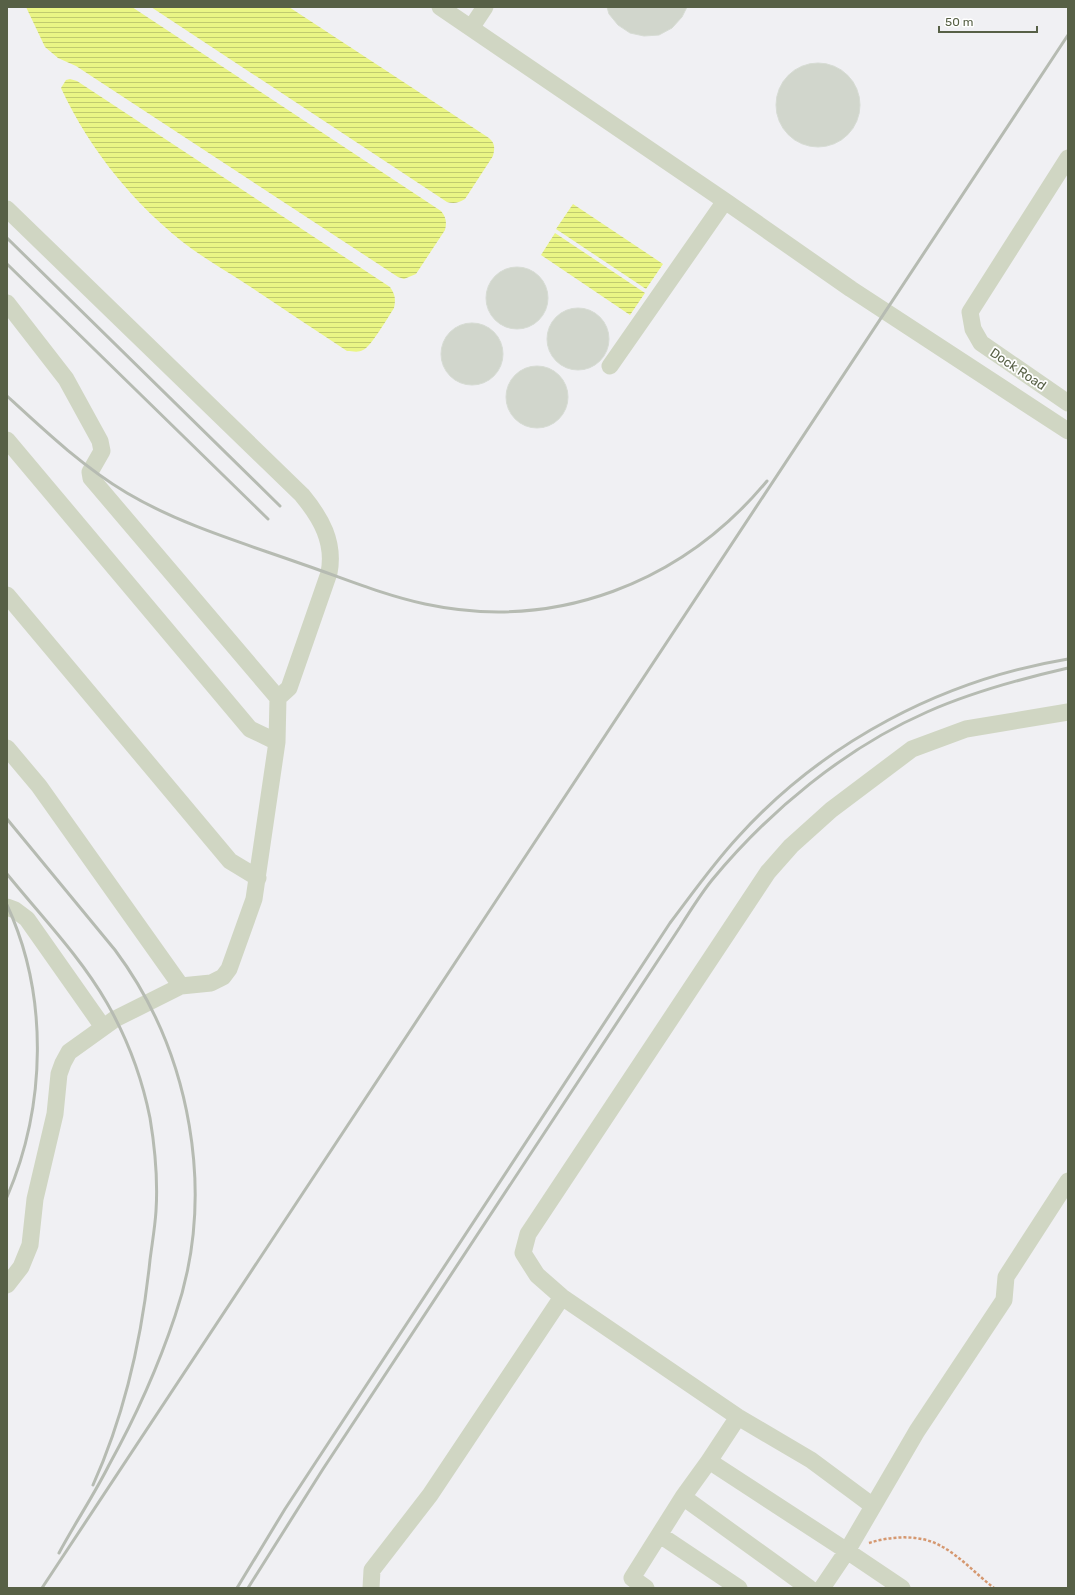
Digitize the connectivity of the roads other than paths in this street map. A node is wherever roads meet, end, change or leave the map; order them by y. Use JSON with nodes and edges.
{"nodes":[{"id":1,"x":440,"y":7,"type":"edge"},
{"id":2,"x":485,"y":7,"type":"edge"},
{"id":3,"x":471,"y":28,"type":"junction"},
{"id":4,"x":1068,"y":158,"type":"edge"},
{"id":5,"x":725,"y":201,"type":"junction"},
{"id":6,"x":7,"y":209,"type":"edge"},
{"id":7,"x":7,"y":303,"type":"edge"},
{"id":8,"x":610,"y":366,"type":"dead end"},
{"id":9,"x":1068,"y":403,"type":"edge"},
{"id":10,"x":1068,"y":430,"type":"edge"},
{"id":11,"x":7,"y":440,"type":"edge"},
{"id":12,"x":7,"y":595,"type":"edge"},
{"id":13,"x":278,"y":698,"type":"junction"},
{"id":14,"x":1068,"y":712,"type":"edge"},
{"id":15,"x":277,"y":742,"type":"junction"},
{"id":16,"x":7,"y":748,"type":"edge"},
{"id":17,"x":258,"y":878,"type":"junction"},
{"id":18,"x":7,"y":907,"type":"edge"},
{"id":19,"x":181,"y":986,"type":"junction"},
{"id":20,"x":103,"y":1027,"type":"junction"},
{"id":21,"x":1068,"y":1181,"type":"edge"},
{"id":22,"x":7,"y":1285,"type":"edge"},
{"id":23,"x":562,"y":1297,"type":"junction"},
{"id":24,"x":738,"y":1417,"type":"junction"},
{"id":25,"x":710,"y":1461,"type":"junction"},
{"id":26,"x":683,"y":1497,"type":"junction"},
{"id":27,"x":873,"y":1506,"type":"junction"},
{"id":28,"x":660,"y":1535,"type":"junction"},
{"id":29,"x":847,"y":1550,"type":"junction"},
{"id":30,"x":371,"y":1588,"type":"edge"},
{"id":31,"x":646,"y":1588,"type":"edge"},
{"id":32,"x":739,"y":1588,"type":"edge"},
{"id":33,"x":809,"y":1588,"type":"edge"},
{"id":34,"x":822,"y":1588,"type":"edge"},
{"id":35,"x":902,"y":1588,"type":"edge"}],
"edges":[{"from":1,"to":3,"type":"lane"},
{"from":2,"to":3,"type":"lane"},
{"from":3,"to":5,"type":"lane"},
{"from":4,"to":9,"type":"lane","name":"Dock Road"},
{"from":5,"to":8,"type":"lane"},
{"from":5,"to":10,"type":"lane"},
{"from":6,"to":13,"type":"lane"},
{"from":7,"to":13,"type":"lane"},
{"from":11,"to":15,"type":"lane"},
{"from":12,"to":17,"type":"lane"},
{"from":13,"to":15,"type":"lane"},
{"from":14,"to":23,"type":"lane"},
{"from":15,"to":17,"type":"lane"},
{"from":16,"to":19,"type":"lane"},
{"from":17,"to":19,"type":"lane"},
{"from":18,"to":20,"type":"lane"},
{"from":19,"to":20,"type":"lane"},
{"from":20,"to":22,"type":"lane"},
{"from":21,"to":27,"type":"lane"},
{"from":23,"to":24,"type":"lane"},
{"from":23,"to":30,"type":"lane"},
{"from":24,"to":25,"type":"lane"},
{"from":24,"to":27,"type":"lane"},
{"from":25,"to":26,"type":"lane"},
{"from":25,"to":29,"type":"lane"},
{"from":26,"to":28,"type":"lane"},
{"from":26,"to":33,"type":"lane"},
{"from":27,"to":29,"type":"lane"},
{"from":28,"to":31,"type":"lane"},
{"from":28,"to":32,"type":"lane"},
{"from":29,"to":34,"type":"lane"},
{"from":29,"to":35,"type":"lane"}]}
